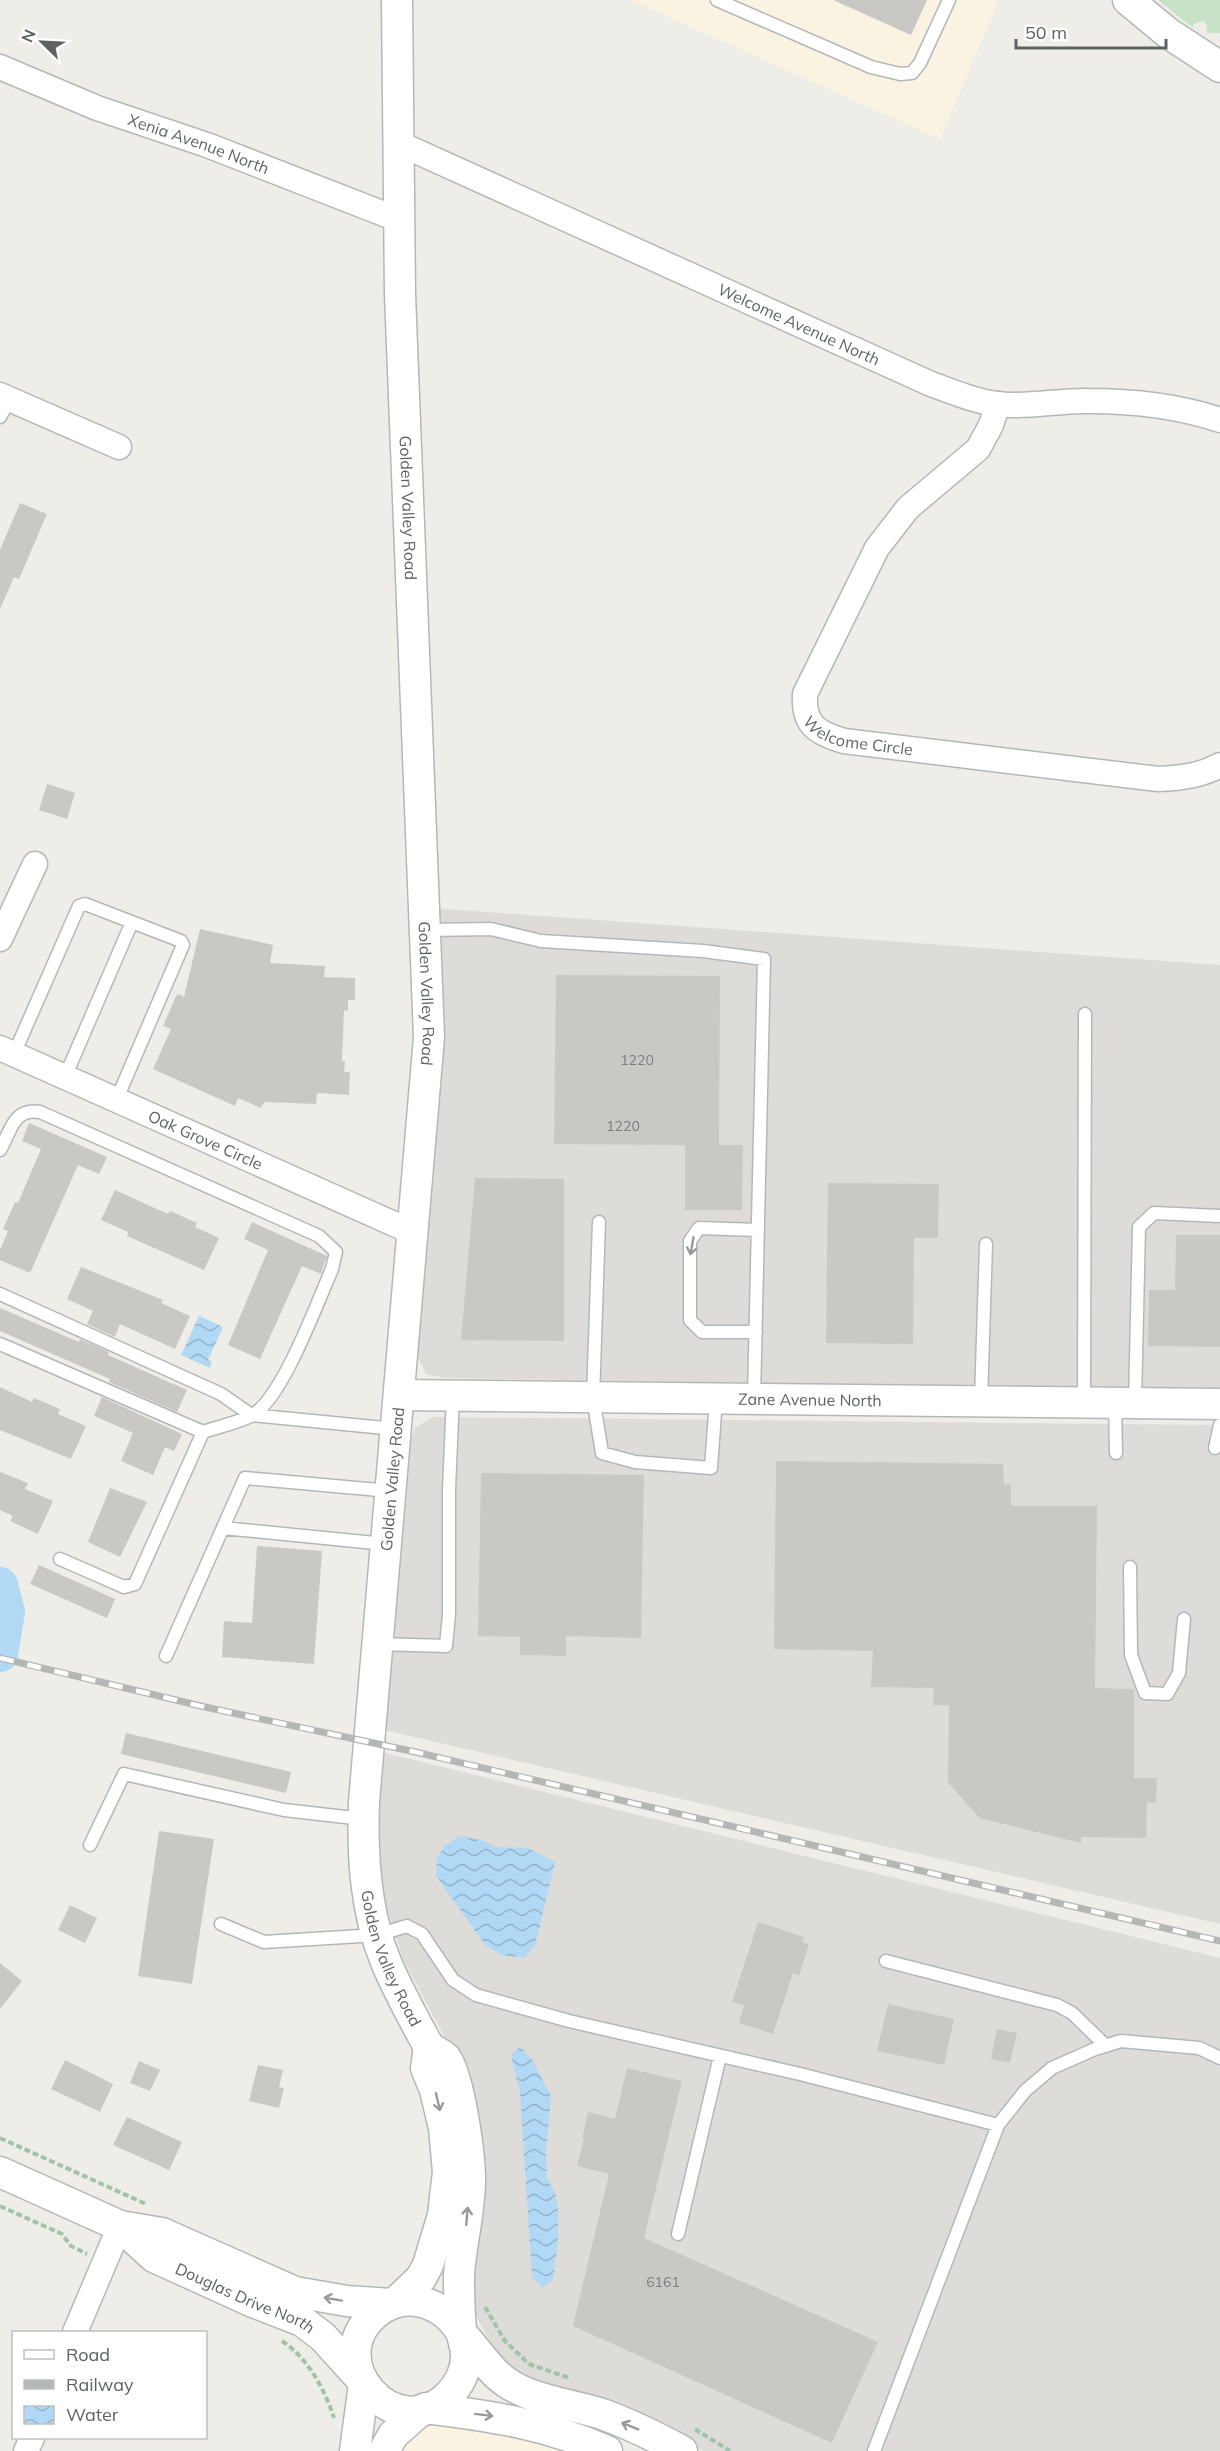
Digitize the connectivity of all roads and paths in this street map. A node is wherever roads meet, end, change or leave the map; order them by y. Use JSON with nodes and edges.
{"nodes":[{"id":1,"x":397,"y":0,"type":"edge"},
{"id":2,"x":717,"y":0,"type":"edge"},
{"id":3,"x":948,"y":0,"type":"edge"},
{"id":4,"x":1128,"y":0,"type":"edge"},
{"id":5,"x":0,"y":67,"type":"edge"},
{"id":6,"x":1220,"y":67,"type":"edge"},
{"id":7,"x":398,"y":143,"type":"junction"},
{"id":8,"x":397,"y":219,"type":"junction"},
{"id":9,"x":3,"y":404,"type":"edge"},
{"id":10,"x":998,"y":404,"type":"junction"},
{"id":11,"x":1220,"y":420,"type":"edge"},
{"id":12,"x":119,"y":447,"type":"dead end"},
{"id":13,"x":1220,"y":765,"type":"edge"},
{"id":14,"x":34,"y":864,"type":"dead end"},
{"id":15,"x":132,"y":922,"type":"junction"},
{"id":16,"x":426,"y":930,"type":"junction"},
{"id":17,"x":0,"y":939,"type":"edge"},
{"id":18,"x":1085,"y":1014,"type":"dead end"},
{"id":19,"x":7,"y":1051,"type":"edge"},
{"id":20,"x":65,"y":1077,"type":"junction"},
{"id":21,"x":116,"y":1101,"type":"junction"},
{"id":22,"x":0,"y":1150,"type":"edge"},
{"id":23,"x":1220,"y":1216,"type":"edge"},
{"id":24,"x":599,"y":1222,"type":"dead end"},
{"id":25,"x":758,"y":1230,"type":"junction"},
{"id":26,"x":412,"y":1232,"type":"junction"},
{"id":27,"x":986,"y":1244,"type":"dead end"},
{"id":28,"x":0,"y":1294,"type":"edge"},
{"id":29,"x":756,"y":1332,"type":"junction"},
{"id":30,"x":0,"y":1344,"type":"edge"},
{"id":31,"x":399,"y":1395,"type":"junction"},
{"id":32,"x":453,"y":1396,"type":"junction"},
{"id":33,"x":593,"y":1398,"type":"junction"},
{"id":34,"x":716,"y":1399,"type":"junction"},
{"id":35,"x":754,"y":1399,"type":"junction"},
{"id":36,"x":981,"y":1402,"type":"junction"},
{"id":37,"x":1084,"y":1403,"type":"junction"},
{"id":38,"x":1125,"y":1403,"type":"junction"},
{"id":39,"x":1220,"y":1404,"type":"edge"},
{"id":40,"x":251,"y":1415,"type":"junction"},
{"id":41,"x":1220,"y":1425,"type":"edge"},
{"id":42,"x":396,"y":1429,"type":"junction"},
{"id":43,"x":203,"y":1432,"type":"junction"},
{"id":44,"x":1215,"y":1448,"type":"dead end"},
{"id":45,"x":1116,"y":1453,"type":"dead end"},
{"id":46,"x":391,"y":1491,"type":"junction"},
{"id":47,"x":223,"y":1528,"type":"junction"},
{"id":48,"x":387,"y":1545,"type":"junction"},
{"id":49,"x":60,"y":1560,"type":"dead end"},
{"id":50,"x":1130,"y":1567,"type":"dead end"},
{"id":51,"x":1184,"y":1619,"type":"dead end"},
{"id":52,"x":378,"y":1644,"type":"junction"},
{"id":53,"x":166,"y":1656,"type":"dead end"},
{"id":54,"x":363,"y":1819,"type":"junction"},
{"id":55,"x":90,"y":1845,"type":"dead end"},
{"id":56,"x":221,"y":1924,"type":"dead end"},
{"id":57,"x":377,"y":1935,"type":"junction"},
{"id":58,"x":886,"y":1961,"type":"dead end"},
{"id":59,"x":429,"y":2046,"type":"junction"},
{"id":60,"x":1106,"y":2046,"type":"junction"},
{"id":61,"x":720,"y":2056,"type":"junction"},
{"id":62,"x":1220,"y":2058,"type":"edge"},
{"id":63,"x":998,"y":2125,"type":"junction"},
{"id":64,"x":0,"y":2172,"type":"edge"},
{"id":65,"x":0,"y":2206,"type":"edge"},
{"id":66,"x":120,"y":2226,"type":"junction"},
{"id":67,"x":678,"y":2234,"type":"dead end"},
{"id":68,"x":105,"y":2262,"type":"junction"},
{"id":69,"x":484,"y":2300,"type":"dead end"},
{"id":70,"x":393,"y":2303,"type":"junction"},
{"id":71,"x":75,"y":2331,"type":"edge"},
{"id":72,"x":461,"y":2333,"type":"junction"},
{"id":73,"x":274,"y":2336,"type":"dead end"},
{"id":74,"x":573,"y":2379,"type":"dead end"},
{"id":75,"x":363,"y":2382,"type":"junction"},
{"id":76,"x":424,"y":2409,"type":"junction"},
{"id":77,"x":335,"y":2421,"type":"dead end"},
{"id":78,"x":687,"y":2439,"type":"edge"},
{"id":79,"x":355,"y":2451,"type":"edge"},
{"id":80,"x":384,"y":2451,"type":"edge"},
{"id":81,"x":607,"y":2451,"type":"edge"},
{"id":82,"x":730,"y":2451,"type":"edge"},
{"id":83,"x":874,"y":2451,"type":"edge"}],
"edges":[{"from":1,"to":7,"type":"street","name":"Golden Valley Road"},
{"from":2,"to":3,"type":"lane"},
{"from":4,"to":6,"type":"street"},
{"from":5,"to":8,"type":"street","name":"Xenia Avenue North"},
{"from":7,"to":8,"type":"street","name":"Golden Valley Road"},
{"from":7,"to":10,"type":"street","name":"Welcome Avenue North"},
{"from":8,"to":16,"type":"street","name":"Golden Valley Road"},
{"from":9,"to":12,"type":"street"},
{"from":10,"to":11,"type":"street","name":"Welcome Avenue North"},
{"from":10,"to":13,"type":"street","name":"Welcome Circle"},
{"from":14,"to":17,"type":"street"},
{"from":15,"to":19,"type":"lane"},
{"from":15,"to":20,"type":"lane"},
{"from":15,"to":21,"type":"lane"},
{"from":16,"to":25,"type":"lane"},
{"from":16,"to":26,"type":"street","name":"Golden Valley Road"},
{"from":18,"to":37,"type":"lane"},
{"from":19,"to":20,"type":"street","name":"Oak Grove Circle"},
{"from":20,"to":21,"type":"street","name":"Oak Grove Circle"},
{"from":21,"to":26,"type":"street","name":"Oak Grove Circle"},
{"from":22,"to":40,"type":"lane"},
{"from":23,"to":38,"type":"lane"},
{"from":24,"to":33,"type":"lane"},
{"from":25,"to":29,"type":"lane"},
{"from":25,"to":29,"type":"lane","one_way":true},
{"from":26,"to":31,"type":"street","name":"Golden Valley Road"},
{"from":27,"to":36,"type":"lane"},
{"from":28,"to":40,"type":"lane"},
{"from":29,"to":35,"type":"lane"},
{"from":30,"to":43,"type":"lane"},
{"from":31,"to":32,"type":"street","name":"Zane Avenue North"},
{"from":31,"to":42,"type":"street","name":"Golden Valley Road"},
{"from":32,"to":33,"type":"street","name":"Zane Avenue North"},
{"from":32,"to":52,"type":"lane"},
{"from":33,"to":34,"type":"street","name":"Zane Avenue North"},
{"from":33,"to":34,"type":"lane"},
{"from":34,"to":35,"type":"street","name":"Zane Avenue North"},
{"from":35,"to":36,"type":"street","name":"Zane Avenue North"},
{"from":36,"to":37,"type":"street","name":"Zane Avenue North"},
{"from":37,"to":38,"type":"street","name":"Zane Avenue North"},
{"from":38,"to":39,"type":"street","name":"Zane Avenue North"},
{"from":38,"to":45,"type":"lane"},
{"from":40,"to":42,"type":"lane"},
{"from":40,"to":43,"type":"lane"},
{"from":41,"to":44,"type":"lane"},
{"from":42,"to":46,"type":"street","name":"Golden Valley Road"},
{"from":43,"to":49,"type":"lane"},
{"from":46,"to":47,"type":"lane"},
{"from":46,"to":48,"type":"street","name":"Golden Valley Road"},
{"from":47,"to":48,"type":"lane"},
{"from":47,"to":53,"type":"lane"},
{"from":48,"to":52,"type":"street","name":"Golden Valley Road"},
{"from":50,"to":51,"type":"lane"},
{"from":52,"to":54,"type":"street","name":"Golden Valley Road"},
{"from":54,"to":55,"type":"lane"},
{"from":54,"to":57,"type":"street","name":"Golden Valley Road"},
{"from":56,"to":57,"type":"lane"},
{"from":57,"to":59,"type":"street","name":"Golden Valley Road"},
{"from":57,"to":61,"type":"lane"},
{"from":58,"to":60,"type":"lane"},
{"from":59,"to":70,"type":"street","name":"Golden Valley Road","one_way":true},
{"from":72,"to":59,"type":"street","name":"Golden Valley Road","one_way":true},
{"from":60,"to":62,"type":"lane"},
{"from":60,"to":63,"type":"lane"},
{"from":61,"to":63,"type":"lane"},
{"from":61,"to":67,"type":"lane"},
{"from":63,"to":83,"type":"lane"},
{"from":64,"to":66,"type":"street","name":"Douglas Drive North"},
{"from":65,"to":68,"type":"path"},
{"from":66,"to":68,"type":"street"},
{"from":70,"to":66,"type":"street","name":"Douglas Drive North","one_way":true},
{"from":66,"to":75,"type":"street","name":"Douglas Drive North"},
{"from":68,"to":71,"type":"street"},
{"from":69,"to":74,"type":"path"},
{"from":70,"to":72,"type":"street"},
{"from":70,"to":75,"type":"street"},
{"from":72,"to":76,"type":"street"},
{"from":78,"to":72,"type":"street","one_way":true},
{"from":73,"to":77,"type":"path"},
{"from":75,"to":76,"type":"street"},
{"from":75,"to":79,"type":"street"},
{"from":76,"to":80,"type":"street"},
{"from":76,"to":81,"type":"street","one_way":true},
{"from":78,"to":82,"type":"path"}]}
